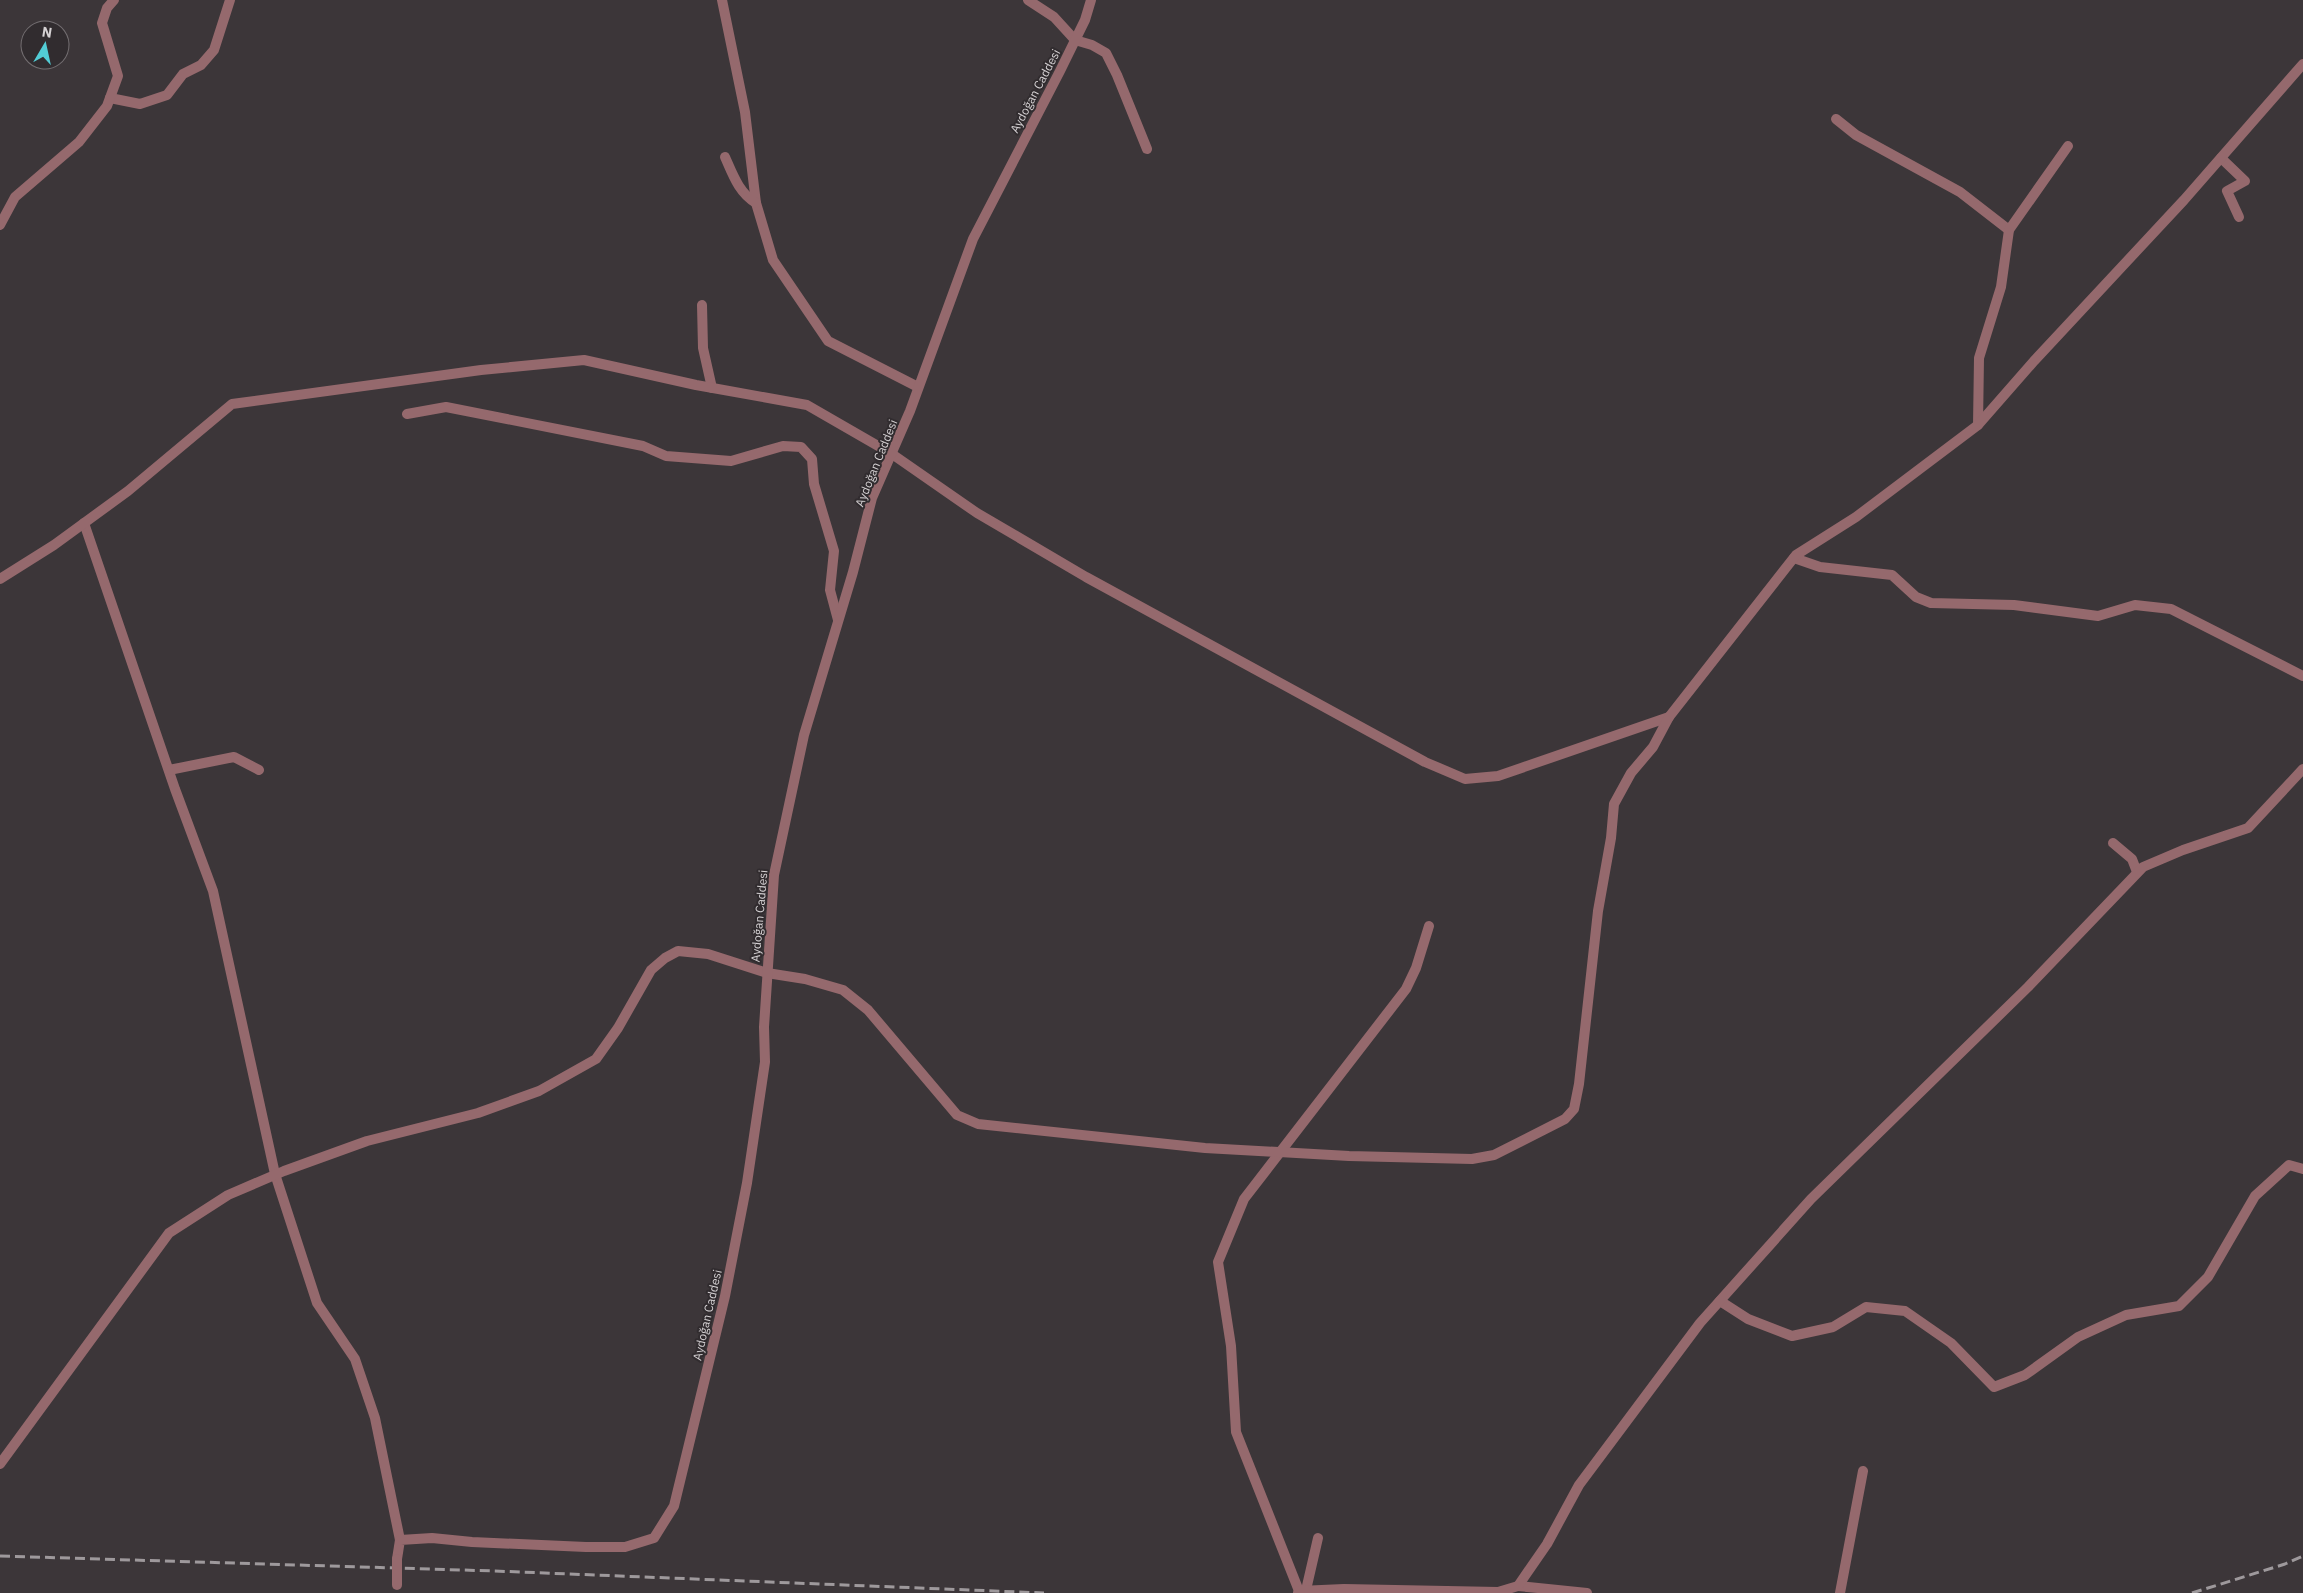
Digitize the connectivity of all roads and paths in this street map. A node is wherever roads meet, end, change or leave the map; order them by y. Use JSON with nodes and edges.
{"nodes":[{"id":1,"x":114,"y":0,"type":"edge"},
{"id":2,"x":230,"y":0,"type":"edge"},
{"id":3,"x":722,"y":0,"type":"edge"},
{"id":4,"x":1028,"y":0,"type":"edge"},
{"id":5,"x":1091,"y":0,"type":"edge"},
{"id":6,"x":1075,"y":40,"type":"junction"},
{"id":7,"x":2303,"y":64,"type":"edge"},
{"id":8,"x":110,"y":98,"type":"junction"},
{"id":9,"x":1836,"y":119,"type":"dead end"},
{"id":10,"x":2068,"y":146,"type":"dead end"},
{"id":11,"x":1146,"y":149,"type":"dead end"},
{"id":12,"x":725,"y":157,"type":"dead end"},
{"id":13,"x":2221,"y":158,"type":"junction"},
{"id":14,"x":756,"y":203,"type":"junction"},
{"id":15,"x":2239,"y":217,"type":"dead end"},
{"id":16,"x":0,"y":225,"type":"edge"},
{"id":17,"x":2009,"y":230,"type":"junction"},
{"id":18,"x":702,"y":305,"type":"dead end"},
{"id":19,"x":918,"y":387,"type":"junction"},
{"id":20,"x":712,"y":388,"type":"junction"},
{"id":21,"x":407,"y":414,"type":"dead end"},
{"id":22,"x":1978,"y":425,"type":"junction"},
{"id":23,"x":892,"y":454,"type":"junction"},
{"id":24,"x":84,"y":522,"type":"junction"},
{"id":25,"x":1794,"y":558,"type":"junction"},
{"id":26,"x":0,"y":579,"type":"edge"},
{"id":27,"x":838,"y":620,"type":"junction"},
{"id":28,"x":2303,"y":676,"type":"edge"},
{"id":29,"x":1669,"y":717,"type":"junction"},
{"id":30,"x":2303,"y":769,"type":"edge"},
{"id":31,"x":168,"y":770,"type":"junction"},
{"id":32,"x":259,"y":770,"type":"dead end"},
{"id":33,"x":2113,"y":843,"type":"dead end"},
{"id":34,"x":2137,"y":872,"type":"junction"},
{"id":35,"x":1428,"y":926,"type":"dead end"},
{"id":36,"x":767,"y":973,"type":"junction"},
{"id":37,"x":1282,"y":1152,"type":"junction"},
{"id":38,"x":2303,"y":1168,"type":"edge"},
{"id":39,"x":275,"y":1174,"type":"junction"},
{"id":40,"x":1720,"y":1301,"type":"junction"},
{"id":41,"x":0,"y":1464,"type":"edge"},
{"id":42,"x":1863,"y":1471,"type":"dead end"},
{"id":43,"x":1318,"y":1538,"type":"dead end"},
{"id":44,"x":400,"y":1540,"type":"junction"},
{"id":45,"x":1518,"y":1586,"type":"junction"},
{"id":46,"x":398,"y":1589,"type":"edge"},
{"id":47,"x":1301,"y":1591,"type":"edge"},
{"id":48,"x":1587,"y":1593,"type":"edge"},
{"id":49,"x":1840,"y":1593,"type":"edge"}],
"edges":[{"from":1,"to":8,"type":"street"},
{"from":2,"to":8,"type":"street"},
{"from":3,"to":14,"type":"street"},
{"from":4,"to":6,"type":"street"},
{"from":5,"to":6,"type":"street","name":"Aydoğan Caddesi"},
{"from":6,"to":11,"type":"street"},
{"from":6,"to":19,"type":"street","name":"Aydoğan Caddesi"},
{"from":7,"to":13,"type":"street"},
{"from":8,"to":16,"type":"street"},
{"from":9,"to":17,"type":"street"},
{"from":10,"to":17,"type":"street"},
{"from":12,"to":14,"type":"street"},
{"from":13,"to":15,"type":"street"},
{"from":13,"to":22,"type":"street"},
{"from":14,"to":19,"type":"street"},
{"from":17,"to":22,"type":"street"},
{"from":18,"to":20,"type":"street"},
{"from":19,"to":23,"type":"street","name":"Aydoğan Caddesi"},
{"from":20,"to":23,"type":"street"},
{"from":20,"to":24,"type":"street"},
{"from":21,"to":27,"type":"street"},
{"from":22,"to":25,"type":"street"},
{"from":23,"to":27,"type":"street","name":"Aydoğan Caddesi"},
{"from":23,"to":29,"type":"street"},
{"from":24,"to":26,"type":"street"},
{"from":24,"to":31,"type":"street"},
{"from":25,"to":28,"type":"street"},
{"from":25,"to":29,"type":"street"},
{"from":27,"to":36,"type":"street","name":"Aydoğan Caddesi"},
{"from":29,"to":37,"type":"street"},
{"from":30,"to":34,"type":"street"},
{"from":31,"to":32,"type":"street"},
{"from":31,"to":39,"type":"street"},
{"from":33,"to":34,"type":"street"},
{"from":34,"to":40,"type":"street"},
{"from":35,"to":37,"type":"street"},
{"from":36,"to":37,"type":"street"},
{"from":36,"to":39,"type":"street"},
{"from":36,"to":44,"type":"street","name":"Aydoğan Caddesi"},
{"from":37,"to":47,"type":"street"},
{"from":38,"to":40,"type":"street"},
{"from":39,"to":41,"type":"street"},
{"from":39,"to":44,"type":"street"},
{"from":40,"to":45,"type":"street"},
{"from":42,"to":49,"type":"street"},
{"from":43,"to":47,"type":"street"},
{"from":44,"to":46,"type":"street","bridge":true},
{"from":45,"to":47,"type":"street"},
{"from":45,"to":48,"type":"street"}]}
